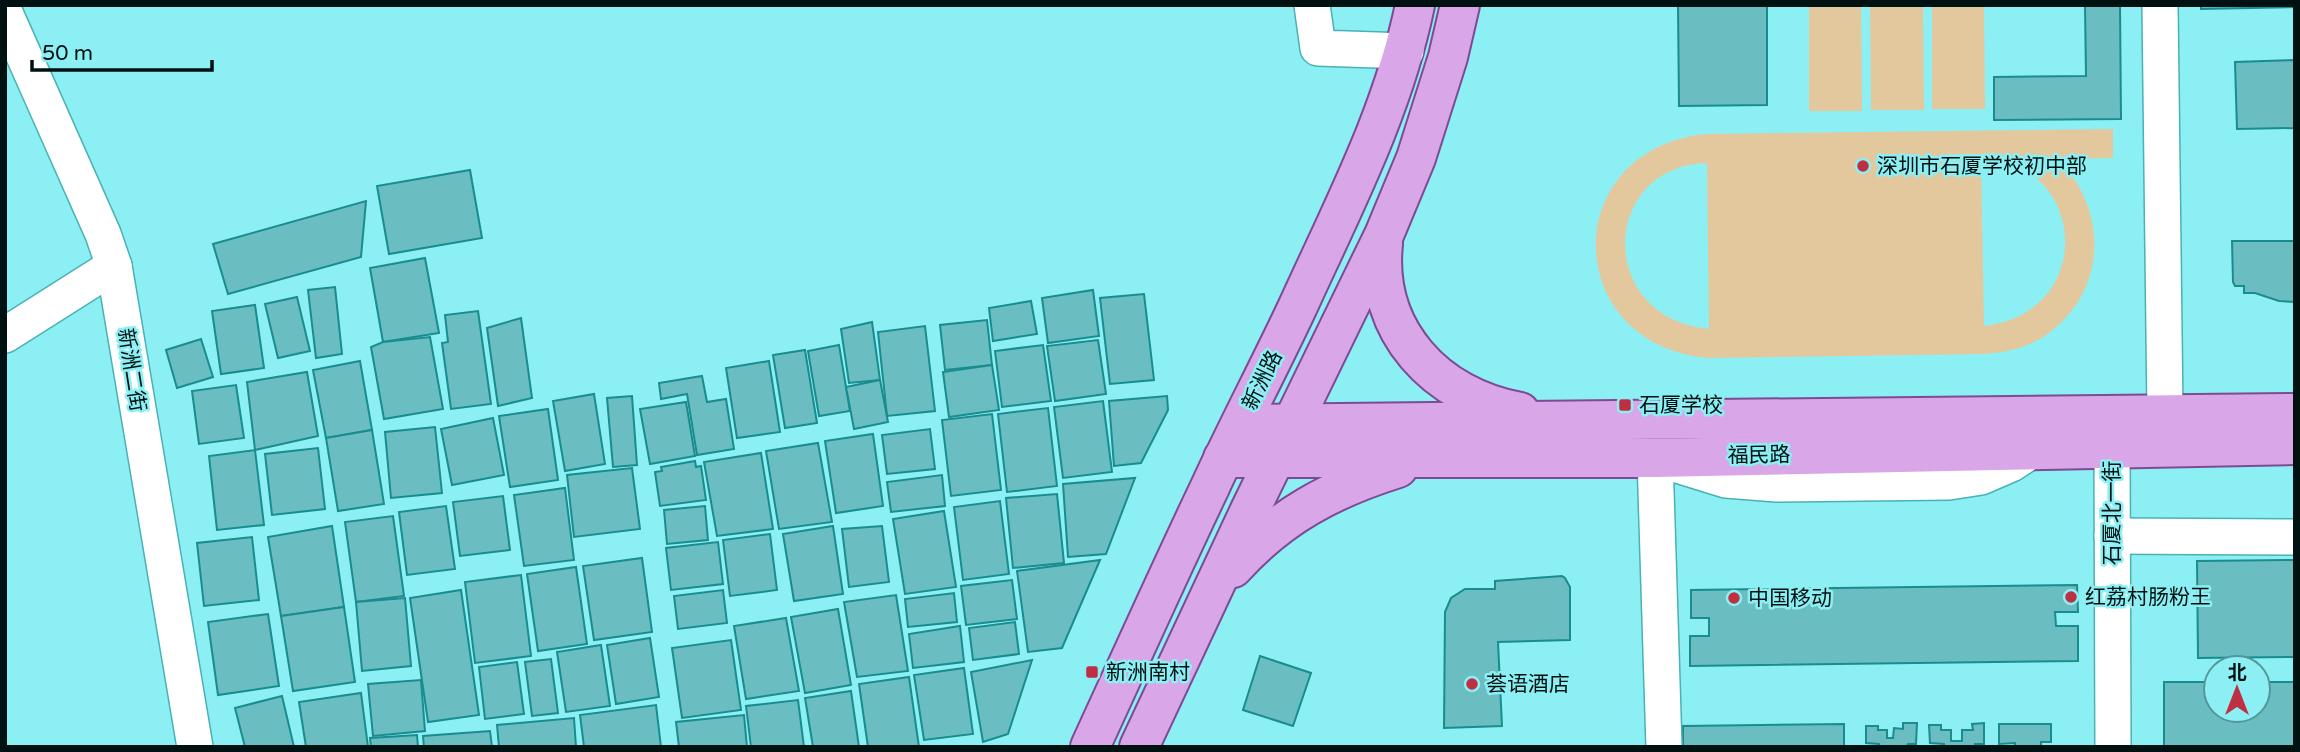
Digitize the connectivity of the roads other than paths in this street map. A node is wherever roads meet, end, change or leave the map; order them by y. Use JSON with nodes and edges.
{"nodes":[{"id":1,"x":1311,"y":5,"type":"edge"},
{"id":2,"x":1415,"y":5,"type":"edge"},
{"id":3,"x":1460,"y":5,"type":"edge"},
{"id":4,"x":1479,"y":5,"type":"edge"},
{"id":5,"x":2160,"y":5,"type":"edge"},
{"id":6,"x":5,"y":13,"type":"edge"},
{"id":7,"x":1401,"y":64,"type":"junction"},
{"id":8,"x":1443,"y":74,"type":"junction"},
{"id":9,"x":1384,"y":235,"type":"junction"},
{"id":10,"x":114,"y":267,"type":"junction"},
{"id":11,"x":5,"y":335,"type":"edge"},
{"id":12,"x":2295,"y":412,"type":"edge"},
{"id":13,"x":2165,"y":414,"type":"junction"},
{"id":14,"x":1570,"y":421,"type":"junction"},
{"id":15,"x":1241,"y":425,"type":"junction"},
{"id":16,"x":1292,"y":425,"type":"junction"},
{"id":17,"x":2295,"y":445,"type":"edge"},
{"id":18,"x":2112,"y":448,"type":"junction"},
{"id":19,"x":1454,"y":457,"type":"junction"},
{"id":20,"x":1223,"y":458,"type":"junction"},
{"id":21,"x":1275,"y":458,"type":"junction"},
{"id":22,"x":1655,"y":458,"type":"junction"},
{"id":23,"x":2112,"y":537,"type":"junction"},
{"id":24,"x":2295,"y":537,"type":"edge"},
{"id":25,"x":1213,"y":590,"type":"junction"},
{"id":26,"x":194,"y":747,"type":"edge"},
{"id":27,"x":1090,"y":747,"type":"edge"},
{"id":28,"x":1139,"y":747,"type":"edge"},
{"id":29,"x":1664,"y":747,"type":"edge"},
{"id":30,"x":2113,"y":747,"type":"edge"}],
"edges":[{"from":1,"to":7,"type":"street"},
{"from":2,"to":7,"type":"main road","name":"新洲路"},
{"from":3,"to":8,"type":"main road"},
{"from":4,"to":8,"type":"street"},
{"from":5,"to":13,"type":"street"},
{"from":6,"to":10,"type":"street","name":"新洲二街"},
{"from":7,"to":8,"type":"main road"},
{"from":7,"to":15,"type":"main road","name":"新洲路"},
{"from":8,"to":9,"type":"main road"},
{"from":9,"to":14,"type":"main road"},
{"from":9,"to":16,"type":"main road"},
{"from":10,"to":11,"type":"street"},
{"from":10,"to":26,"type":"street","name":"新洲二街"},
{"from":12,"to":13,"type":"main road","name":"福民路"},
{"from":13,"to":14,"type":"main road","name":"福民路"},
{"from":14,"to":16,"type":"main road","name":"福民路"},
{"from":15,"to":16,"type":"main road","name":"福民路"},
{"from":15,"to":20,"type":"main road","name":"新洲路"},
{"from":16,"to":21,"type":"main road"},
{"from":17,"to":18,"type":"main road","name":"福民路"},
{"from":18,"to":22,"type":"main road","name":"福民路"},
{"from":18,"to":23,"type":"street","name":"石厦北一街"},
{"from":19,"to":21,"type":"main road","name":"福民路"},
{"from":19,"to":22,"type":"main road","name":"福民路"},
{"from":19,"to":25,"type":"main road"},
{"from":20,"to":21,"type":"main road","name":"福民路"},
{"from":20,"to":27,"type":"main road","name":"新洲路"},
{"from":21,"to":25,"type":"main road"},
{"from":22,"to":29,"type":"street"},
{"from":23,"to":24,"type":"street"},
{"from":23,"to":30,"type":"street","name":"石厦北一街"},
{"from":25,"to":28,"type":"main road"}]}
